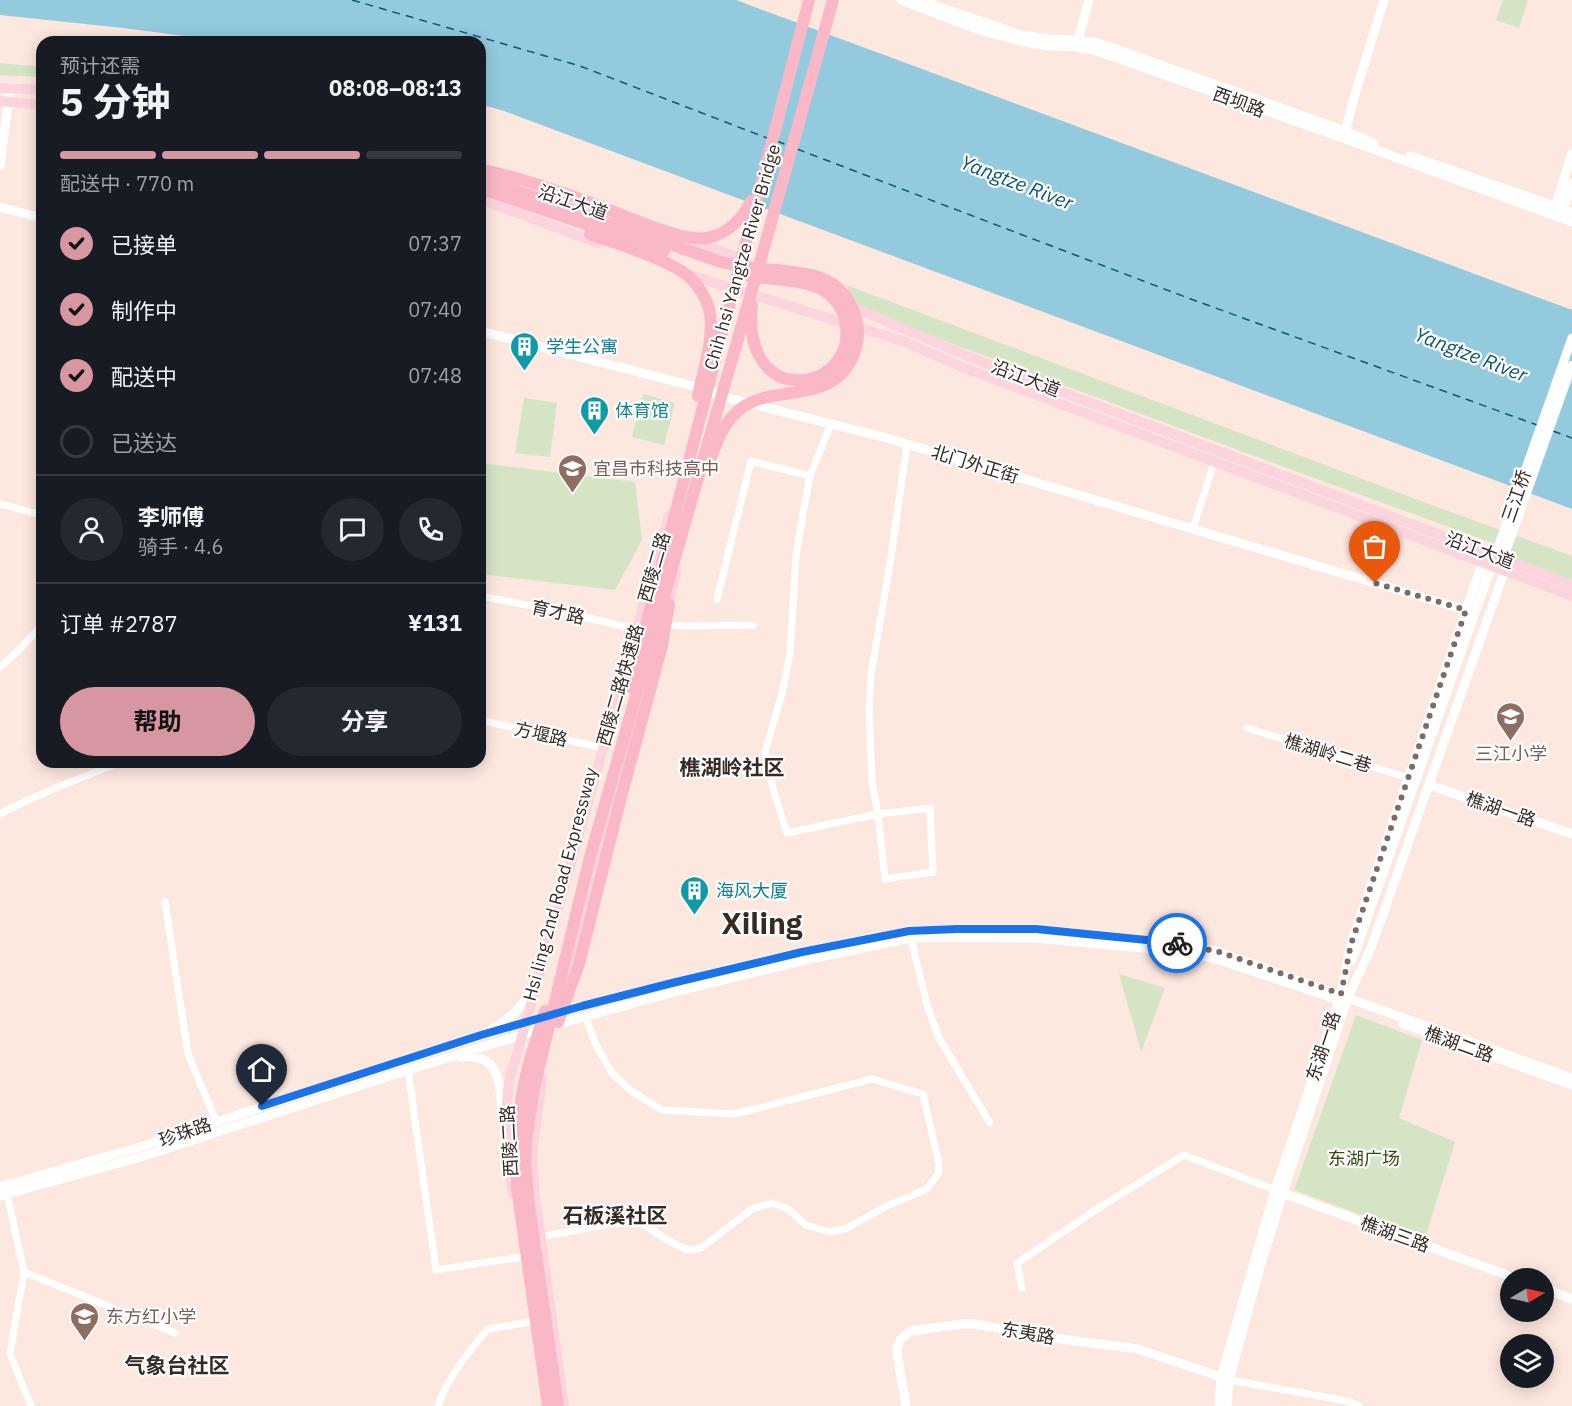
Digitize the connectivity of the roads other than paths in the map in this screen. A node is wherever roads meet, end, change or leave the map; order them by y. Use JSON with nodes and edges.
{"nodes":[{"id":1,"x":809,"y":0,"type":"edge"},
{"id":2,"x":833,"y":0,"type":"edge"},
{"id":3,"x":901,"y":0,"type":"edge"},
{"id":4,"x":919,"y":0,"type":"edge"},
{"id":5,"x":1089,"y":0,"type":"edge"},
{"id":6,"x":1384,"y":0,"type":"edge"},
{"id":7,"x":1077,"y":44,"type":"junction"},
{"id":8,"x":5,"y":88,"type":"edge"},
{"id":9,"x":36,"y":90,"type":"edge"},
{"id":10,"x":4,"y":101,"type":"edge"},
{"id":11,"x":36,"y":104,"type":"edge"},
{"id":12,"x":1344,"y":134,"type":"junction"},
{"id":13,"x":1572,"y":153,"type":"edge"},
{"id":14,"x":0,"y":166,"type":"edge"},
{"id":15,"x":486,"y":170,"type":"edge"},
{"id":16,"x":486,"y":171,"type":"edge"},
{"id":17,"x":764,"y":172,"type":"junction"},
{"id":18,"x":486,"y":180,"type":"edge"},
{"id":19,"x":1572,"y":183,"type":"edge"},
{"id":20,"x":486,"y":190,"type":"edge"},
{"id":21,"x":486,"y":200,"type":"edge"},
{"id":22,"x":486,"y":200,"type":"edge"},
{"id":23,"x":0,"y":207,"type":"edge"},
{"id":24,"x":1561,"y":212,"type":"edge"},
{"id":25,"x":36,"y":216,"type":"edge"},
{"id":26,"x":1572,"y":222,"type":"edge"},
{"id":27,"x":738,"y":257,"type":"junction"},
{"id":28,"x":757,"y":274,"type":"junction"},
{"id":29,"x":756,"y":278,"type":"edge"},
{"id":30,"x":756,"y":278,"type":"edge"},
{"id":31,"x":756,"y":278,"type":"edge"},
{"id":32,"x":756,"y":278,"type":"edge"},
{"id":33,"x":730,"y":288,"type":"junction"},
{"id":34,"x":753,"y":296,"type":"junction"},
{"id":35,"x":486,"y":333,"type":"edge"},
{"id":36,"x":1572,"y":338,"type":"edge"},
{"id":37,"x":1572,"y":365,"type":"edge"},
{"id":38,"x":705,"y":389,"type":"junction"},
{"id":39,"x":724,"y":397,"type":"junction"},
{"id":40,"x":831,"y":424,"type":"junction"},
{"id":41,"x":907,"y":444,"type":"junction"},
{"id":42,"x":1214,"y":462,"type":"junction"},
{"id":43,"x":810,"y":477,"type":"junction"},
{"id":44,"x":683,"y":483,"type":"junction"},
{"id":45,"x":0,"y":504,"type":"edge"},
{"id":46,"x":36,"y":513,"type":"edge"},
{"id":47,"x":684,"y":523,"type":"junction"},
{"id":48,"x":1193,"y":530,"type":"junction"},
{"id":49,"x":1484,"y":558,"type":"junction"},
{"id":50,"x":1507,"y":566,"type":"junction"},
{"id":51,"x":1572,"y":585,"type":"edge"},
{"id":52,"x":1572,"y":596,"type":"edge"},
{"id":53,"x":486,"y":597,"type":"edge"},
{"id":54,"x":717,"y":599,"type":"dead end"},
{"id":55,"x":669,"y":601,"type":"joint"},
{"id":56,"x":1466,"y":610,"type":"junction"},
{"id":57,"x":664,"y":625,"type":"junction"},
{"id":58,"x":753,"y":625,"type":"dead end"},
{"id":59,"x":636,"y":629,"type":"junction"},
{"id":60,"x":36,"y":631,"type":"edge"},
{"id":61,"x":0,"y":666,"type":"edge"},
{"id":62,"x":486,"y":721,"type":"edge"},
{"id":63,"x":1247,"y":728,"type":"dead end"},
{"id":64,"x":602,"y":748,"type":"junction"},
{"id":65,"x":107,"y":768,"type":"edge"},
{"id":66,"x":1409,"y":778,"type":"junction"},
{"id":67,"x":1429,"y":785,"type":"junction"},
{"id":68,"x":0,"y":814,"type":"edge"},
{"id":69,"x":878,"y":814,"type":"junction"},
{"id":70,"x":1572,"y":834,"type":"edge"},
{"id":71,"x":165,"y":902,"type":"dead end"},
{"id":72,"x":910,"y":938,"type":"junction"},
{"id":73,"x":536,"y":987,"type":"junction"},
{"id":74,"x":1343,"y":999,"type":"junction"},
{"id":75,"x":585,"y":1016,"type":"junction"},
{"id":76,"x":556,"y":1019,"type":"junction"},
{"id":77,"x":524,"y":1028,"type":"junction"},
{"id":78,"x":481,"y":1035,"type":"junction"},
{"id":79,"x":542,"y":1059,"type":"junction"},
{"id":80,"x":429,"y":1063,"type":"junction"},
{"id":81,"x":408,"y":1070,"type":"junction"},
{"id":82,"x":1572,"y":1078,"type":"edge"},
{"id":83,"x":1572,"y":1085,"type":"edge"},
{"id":84,"x":216,"y":1121,"type":"junction"},
{"id":85,"x":990,"y":1123,"type":"dead end"},
{"id":86,"x":506,"y":1145,"type":"junction"},
{"id":87,"x":2,"y":1192,"type":"edge"},
{"id":88,"x":1279,"y":1192,"type":"junction"},
{"id":89,"x":541,"y":1237,"type":"junction"},
{"id":90,"x":521,"y":1257,"type":"junction"},
{"id":91,"x":24,"y":1272,"type":"junction"},
{"id":92,"x":1500,"y":1273,"type":"edge"},
{"id":93,"x":1022,"y":1288,"type":"dead end"},
{"id":94,"x":1554,"y":1292,"type":"edge"},
{"id":95,"x":1572,"y":1299,"type":"edge"},
{"id":96,"x":531,"y":1322,"type":"junction"},
{"id":97,"x":175,"y":1333,"type":"dead end"},
{"id":98,"x":1225,"y":1378,"type":"junction"},
{"id":99,"x":31,"y":1406,"type":"edge"},
{"id":100,"x":438,"y":1406,"type":"edge"},
{"id":101,"x":542,"y":1406,"type":"edge"},
{"id":102,"x":548,"y":1406,"type":"edge"},
{"id":103,"x":558,"y":1406,"type":"edge"},
{"id":104,"x":564,"y":1406,"type":"edge"},
{"id":105,"x":906,"y":1406,"type":"edge"},
{"id":106,"x":1219,"y":1406,"type":"edge"},
{"id":107,"x":1227,"y":1406,"type":"edge"},
{"id":108,"x":1359,"y":1406,"type":"edge"}],
"edges":[{"from":1,"to":17,"type":"highway","name":"Chih hsi Yangtze River Bridge"},
{"from":2,"to":28,"type":"highway","name":"Chih hsi Yangtze River Bridge"},
{"from":3,"to":7,"type":"main road","name":"西坝路"},
{"from":4,"to":7,"type":"main road","name":"西坝路"},
{"from":5,"to":7,"type":"main road"},
{"from":6,"to":12,"type":"main road"},
{"from":7,"to":12,"type":"main road","name":"西坝路"},
{"from":8,"to":9,"type":"main road"},
{"from":8,"to":10,"type":"main road"},
{"from":10,"to":11,"type":"main road"},
{"from":10,"to":14,"type":"main road"},
{"from":12,"to":24,"type":"main road","name":"西坝路"},
{"from":13,"to":24,"type":"main road"},
{"from":15,"to":17,"type":"highway"},
{"from":16,"to":27,"type":"main road","name":"沿江大道"},
{"from":17,"to":44,"type":"highway","name":"Chih hsi Yangtze River Bridge"},
{"from":18,"to":47,"type":"highway"},
{"from":19,"to":24,"type":"main road"},
{"from":20,"to":29,"type":"highway"},
{"from":21,"to":44,"type":"highway"},
{"from":22,"to":33,"type":"main road","name":"沿江大道"},
{"from":23,"to":25,"type":"main road"},
{"from":24,"to":26,"type":"main road","name":"西坝路"},
{"from":27,"to":28,"type":"main road","name":"沿江大道"},
{"from":27,"to":33,"type":"main road","name":"西陵二路"},
{"from":28,"to":32,"type":"highway"},
{"from":28,"to":34,"type":"main road","name":"西陵二路"},
{"from":28,"to":47,"type":"highway","name":"Chih hsi Yangtze River Bridge"},
{"from":28,"to":49,"type":"main road","name":"沿江大道"},
{"from":30,"to":31,"type":"highway"},
{"from":33,"to":34,"type":"main road","name":"沿江大道"},
{"from":33,"to":38,"type":"main road","name":"西陵二路"},
{"from":34,"to":39,"type":"main road","name":"西陵二路"},
{"from":34,"to":42,"type":"main road","name":"沿江大道"},
{"from":35,"to":38,"type":"main road","name":"北门外正街"},
{"from":36,"to":74,"type":"main road","name":"三江桥"},
{"from":37,"to":74,"type":"main road","name":"三江桥"},
{"from":38,"to":39,"type":"main road","name":"北门外正街"},
{"from":38,"to":59,"type":"main road","name":"西陵二路"},
{"from":39,"to":40,"type":"main road","name":"北门外正街"},
{"from":39,"to":55,"type":"main road","name":"西陵二路"},
{"from":40,"to":41,"type":"main road","name":"北门外正街"},
{"from":40,"to":43,"type":"street"},
{"from":41,"to":48,"type":"main road","name":"北门外正街"},
{"from":41,"to":69,"type":"street"},
{"from":42,"to":48,"type":"street"},
{"from":42,"to":49,"type":"main road","name":"沿江大道"},
{"from":43,"to":54,"type":"street"},
{"from":43,"to":69,"type":"street"},
{"from":44,"to":102,"type":"highway","name":"Hsi ling 2nd Road Expressway"},
{"from":45,"to":46,"type":"street"},
{"from":47,"to":79,"type":"highway","name":"西陵二路快速路"},
{"from":48,"to":56,"type":"main road","name":"北门外正街"},
{"from":49,"to":50,"type":"main road","name":"沿江大道"},
{"from":49,"to":56,"type":"main road","name":"东湖一路"},
{"from":50,"to":51,"type":"main road","name":"沿江大道"},
{"from":50,"to":52,"type":"main road","name":"沿江大道"},
{"from":50,"to":67,"type":"main road"},
{"from":53,"to":59,"type":"street","name":"育才路"},
{"from":55,"to":57,"type":"highway"},
{"from":56,"to":66,"type":"main road","name":"东湖一路"},
{"from":57,"to":58,"type":"street"},
{"from":57,"to":76,"type":"main road","name":"西陵二路"},
{"from":57,"to":79,"type":"highway"},
{"from":59,"to":64,"type":"main road","name":"西陵二路"},
{"from":60,"to":61,"type":"street"},
{"from":62,"to":64,"type":"street","name":"方堰路"},
{"from":63,"to":66,"type":"street","name":"樵湖岭二巷"},
{"from":64,"to":73,"type":"main road","name":"西陵二路"},
{"from":65,"to":68,"type":"street"},
{"from":66,"to":74,"type":"main road","name":"东湖一路"},
{"from":67,"to":70,"type":"main road","name":"樵湖一路"},
{"from":67,"to":74,"type":"main road"},
{"from":69,"to":69,"type":"street"},
{"from":71,"to":84,"type":"street"},
{"from":72,"to":74,"type":"main road","name":"珍珠路"},
{"from":72,"to":75,"type":"main road","name":"珍珠路"},
{"from":72,"to":85,"type":"street"},
{"from":73,"to":77,"type":"main road","name":"西陵二路"},
{"from":73,"to":78,"type":"main road"},
{"from":74,"to":76,"type":"main road","name":"珍珠路"},
{"from":74,"to":82,"type":"main road","name":"樵湖二路"},
{"from":74,"to":83,"type":"main road","name":"樵湖二路"},
{"from":74,"to":88,"type":"main road"},
{"from":75,"to":76,"type":"main road","name":"珍珠路"},
{"from":75,"to":89,"type":"street"},
{"from":76,"to":77,"type":"main road","name":"珍珠路"},
{"from":76,"to":89,"type":"main road","name":"西陵二路"},
{"from":77,"to":78,"type":"main road","name":"珍珠路"},
{"from":77,"to":80,"type":"main road","name":"珍珠路"},
{"from":77,"to":86,"type":"main road","name":"西陵二路"},
{"from":78,"to":84,"type":"main road","name":"珍珠路"},
{"from":79,"to":103,"type":"highway"},
{"from":80,"to":81,"type":"main road","name":"珍珠路"},
{"from":80,"to":86,"type":"main road"},
{"from":81,"to":87,"type":"main road","name":"珍珠路"},
{"from":81,"to":90,"type":"street"},
{"from":84,"to":87,"type":"main road","name":"珍珠路"},
{"from":86,"to":90,"type":"main road","name":"西陵二路"},
{"from":87,"to":91,"type":"street"},
{"from":88,"to":92,"type":"main road","name":"樵湖三路"},
{"from":88,"to":93,"type":"street"},
{"from":88,"to":98,"type":"main road"},
{"from":89,"to":104,"type":"main road","name":"西陵二路"},
{"from":90,"to":96,"type":"main road","name":"西陵二路"},
{"from":91,"to":97,"type":"street"},
{"from":91,"to":99,"type":"street"},
{"from":94,"to":95,"type":"main road"},
{"from":96,"to":100,"type":"street"},
{"from":96,"to":101,"type":"main road","name":"西陵二路"},
{"from":98,"to":105,"type":"main road","name":"东夷路"},
{"from":98,"to":106,"type":"main road"},
{"from":98,"to":107,"type":"main road"},
{"from":98,"to":108,"type":"street"}]}
